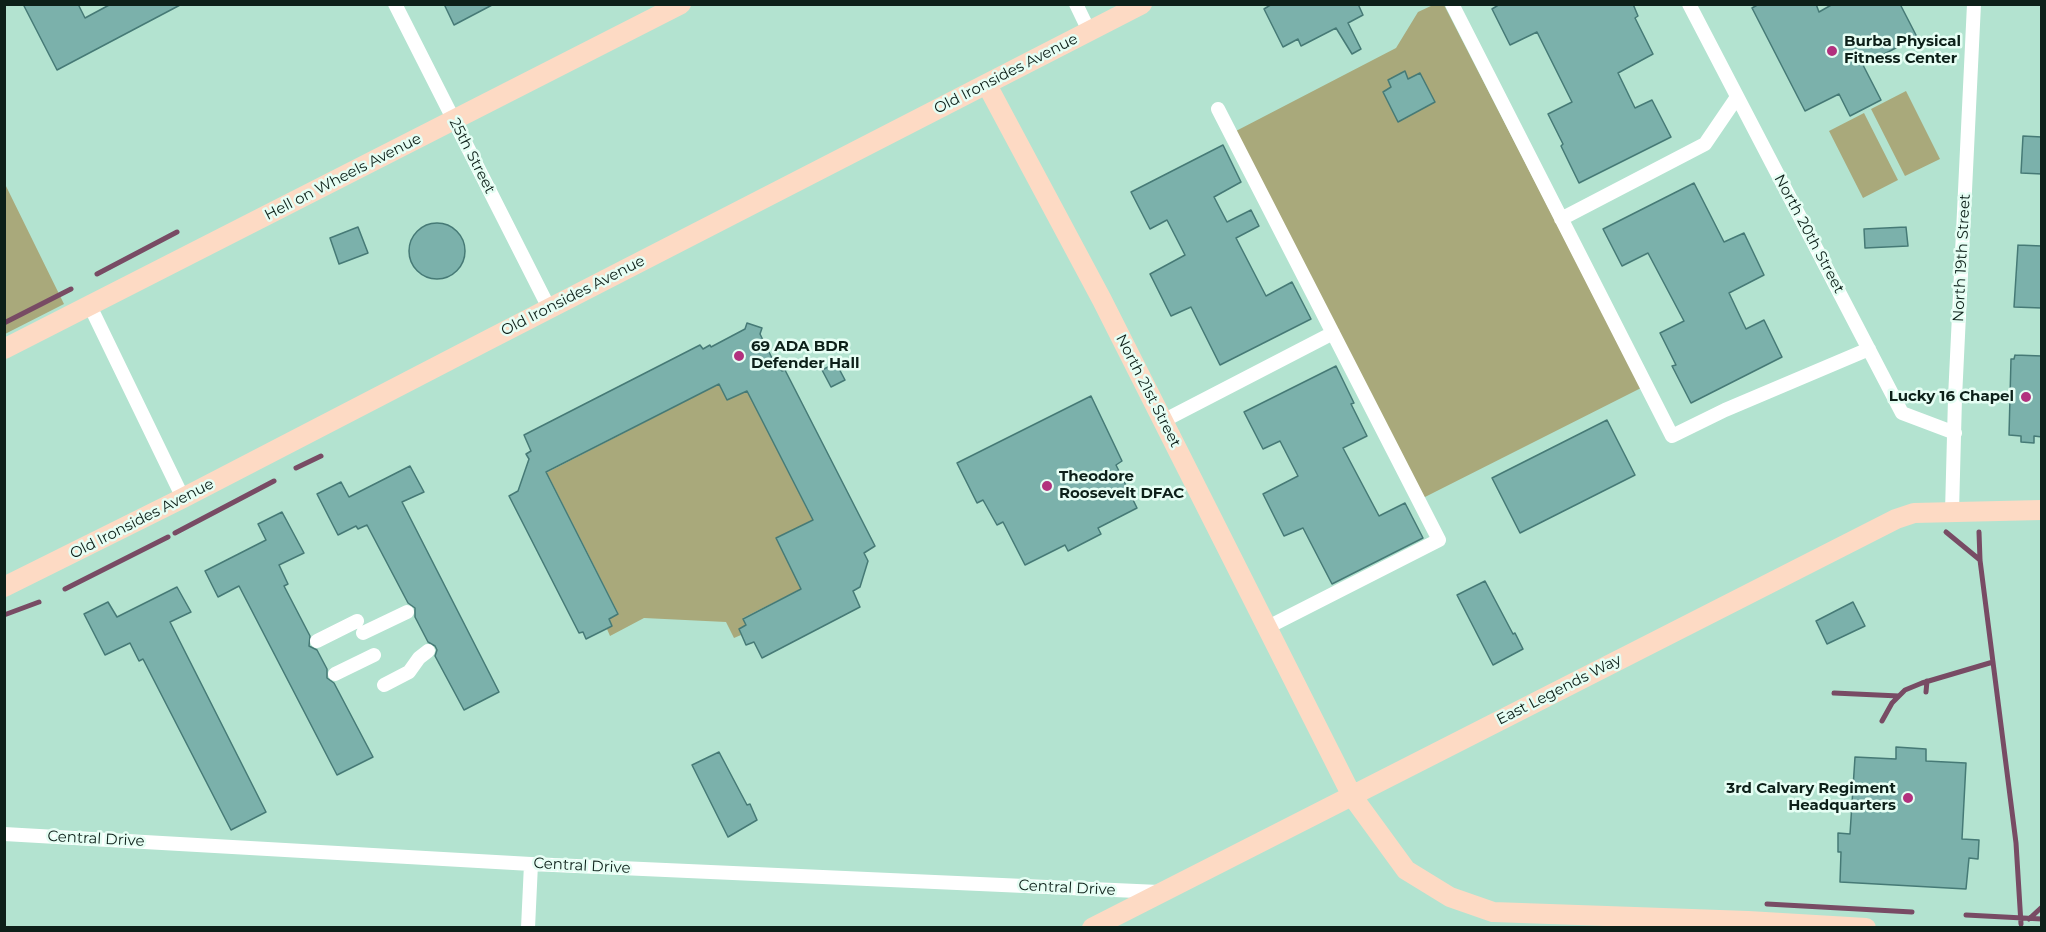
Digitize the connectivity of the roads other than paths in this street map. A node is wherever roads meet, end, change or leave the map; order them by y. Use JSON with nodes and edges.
{"nodes":[{"id":1,"x":395,"y":4,"type":"edge"},
{"id":2,"x":681,"y":4,"type":"edge"},
{"id":3,"x":1076,"y":4,"type":"edge"},
{"id":4,"x":1142,"y":4,"type":"edge"},
{"id":5,"x":1452,"y":4,"type":"edge"},
{"id":6,"x":1689,"y":4,"type":"edge"},
{"id":7,"x":1974,"y":4,"type":"edge"},
{"id":8,"x":1089,"y":31,"type":"junction"},
{"id":9,"x":987,"y":84,"type":"junction"},
{"id":10,"x":1737,"y":97,"type":"junction"},
{"id":11,"x":1218,"y":109,"type":"dead end"},
{"id":12,"x":454,"y":120,"type":"junction"},
{"id":13,"x":1561,"y":219,"type":"junction"},
{"id":14,"x":90,"y":306,"type":"junction"},
{"id":15,"x":549,"y":308,"type":"junction"},
{"id":16,"x":1333,"y":333,"type":"junction"},
{"id":17,"x":4,"y":349,"type":"edge"},
{"id":18,"x":1869,"y":350,"type":"junction"},
{"id":19,"x":1163,"y":421,"type":"junction"},
{"id":20,"x":1955,"y":433,"type":"junction"},
{"id":21,"x":183,"y":498,"type":"junction"},
{"id":22,"x":2042,"y":510,"type":"edge"},
{"id":23,"x":1952,"y":512,"type":"junction"},
{"id":24,"x":4,"y":587,"type":"edge"},
{"id":25,"x":408,"y":612,"type":"dead end"},
{"id":26,"x":1268,"y":627,"type":"junction"},
{"id":27,"x":317,"y":641,"type":"dead end"},
{"id":28,"x":428,"y":651,"type":"dead end"},
{"id":29,"x":374,"y":655,"type":"dead end"},
{"id":30,"x":335,"y":674,"type":"dead end"},
{"id":31,"x":384,"y":685,"type":"dead end"},
{"id":32,"x":1352,"y":796,"type":"junction"},
{"id":33,"x":4,"y":834,"type":"edge"},
{"id":34,"x":531,"y":864,"type":"junction"},
{"id":35,"x":1159,"y":892,"type":"junction"},
{"id":36,"x":1748,"y":924,"type":"edge"},
{"id":37,"x":528,"y":927,"type":"edge"},
{"id":38,"x":1092,"y":927,"type":"edge"},
{"id":39,"x":1866,"y":927,"type":"edge"}],
"edges":[{"from":1,"to":12,"type":"street","name":"25th Street"},
{"from":2,"to":12,"type":"street","name":"Hell on Wheels Avenue"},
{"from":3,"to":8,"type":"street"},
{"from":4,"to":8,"type":"street","name":"Old Ironsides Avenue"},
{"from":5,"to":13,"type":"street"},
{"from":6,"to":10,"type":"street","name":"North 20th Street"},
{"from":7,"to":20,"type":"street","name":"North 19th Street"},
{"from":8,"to":9,"type":"street","name":"Old Ironsides Avenue"},
{"from":9,"to":15,"type":"street","name":"Old Ironsides Avenue"},
{"from":9,"to":19,"type":"street","name":"North 21st Street"},
{"from":10,"to":13,"type":"street"},
{"from":10,"to":18,"type":"street","name":"North 20th Street"},
{"from":11,"to":16,"type":"street"},
{"from":12,"to":14,"type":"street","name":"Hell on Wheels Avenue"},
{"from":12,"to":15,"type":"street","name":"25th Street"},
{"from":13,"to":18,"type":"street"},
{"from":14,"to":17,"type":"street","name":"Hell on Wheels Avenue"},
{"from":14,"to":21,"type":"street"},
{"from":15,"to":21,"type":"street","name":"Old Ironsides Avenue"},
{"from":16,"to":19,"type":"street"},
{"from":16,"to":26,"type":"street"},
{"from":18,"to":20,"type":"street","name":"North 20th Street"},
{"from":19,"to":26,"type":"street","name":"North 21st Street"},
{"from":20,"to":23,"type":"street","name":"North 19th Street"},
{"from":21,"to":24,"type":"street","name":"Old Ironsides Avenue"},
{"from":22,"to":23,"type":"street","name":"East Legends Way"},
{"from":23,"to":32,"type":"street","name":"East Legends Way"},
{"from":25,"to":27,"type":"street"},
{"from":26,"to":32,"type":"street","name":"North 21st Street"},
{"from":28,"to":31,"type":"street"},
{"from":29,"to":30,"type":"street"},
{"from":32,"to":35,"type":"street","name":"East Legends Way"},
{"from":32,"to":36,"type":"street"},
{"from":33,"to":34,"type":"street","name":"Central Drive"},
{"from":34,"to":35,"type":"street","name":"Central Drive"},
{"from":34,"to":37,"type":"street"},
{"from":35,"to":38,"type":"street","name":"East Legends Way"},
{"from":36,"to":39,"type":"street"}]}
